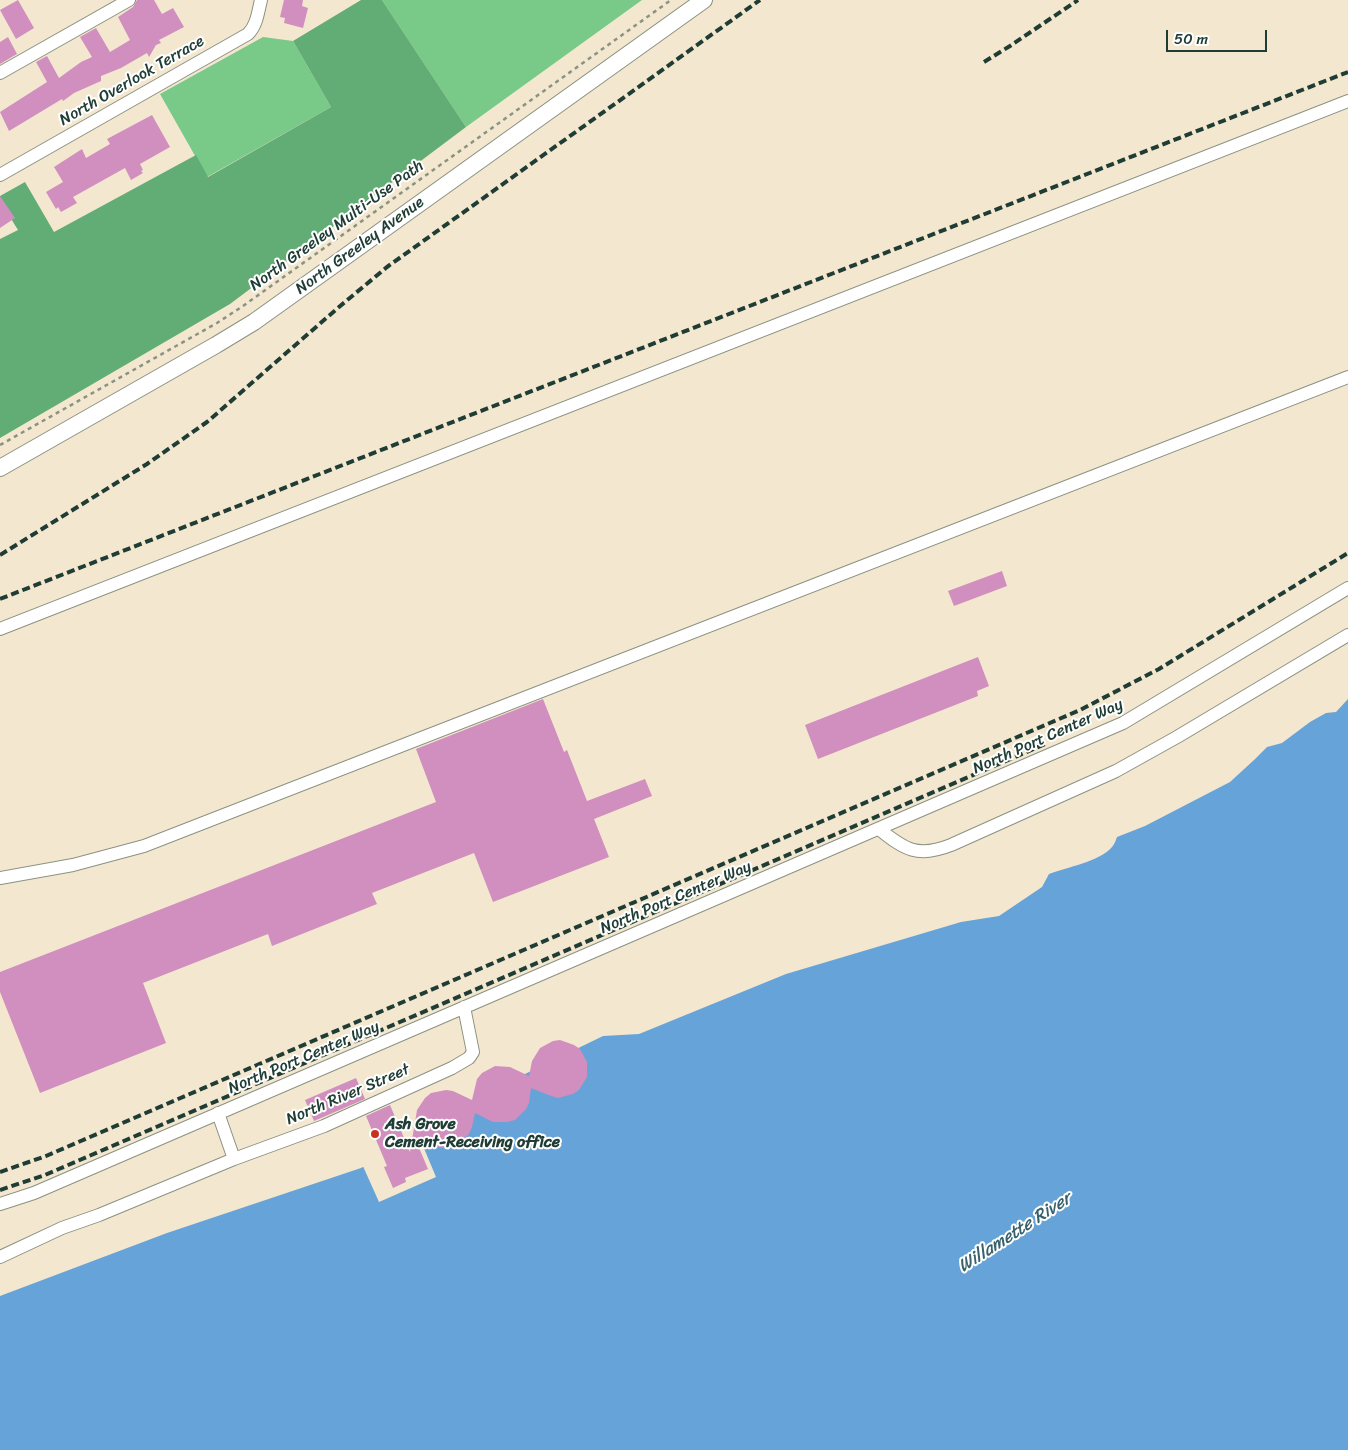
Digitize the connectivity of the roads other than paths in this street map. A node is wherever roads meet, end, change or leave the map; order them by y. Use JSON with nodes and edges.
{"nodes":[{"id":1,"x":130,"y":0,"type":"edge"},
{"id":2,"x":261,"y":0,"type":"edge"},
{"id":3,"x":704,"y":0,"type":"edge"},
{"id":4,"x":0,"y":73,"type":"edge"},
{"id":5,"x":1348,"y":101,"type":"edge"},
{"id":6,"x":0,"y":175,"type":"edge"},
{"id":7,"x":1348,"y":377,"type":"edge"},
{"id":8,"x":0,"y":468,"type":"edge"},
{"id":9,"x":1348,"y":588,"type":"edge"},
{"id":10,"x":0,"y":629,"type":"edge"},
{"id":11,"x":1348,"y":635,"type":"edge"},
{"id":12,"x":879,"y":829,"type":"junction"},
{"id":13,"x":0,"y":878,"type":"edge"},
{"id":14,"x":464,"y":1007,"type":"junction"},
{"id":15,"x":218,"y":1113,"type":"junction"},
{"id":16,"x":234,"y":1159,"type":"junction"},
{"id":17,"x":0,"y":1204,"type":"edge"},
{"id":18,"x":0,"y":1257,"type":"edge"}],
"edges":[{"from":1,"to":4,"type":"street"},
{"from":2,"to":6,"type":"street","name":"North Overlook Terrace"},
{"from":3,"to":8,"type":"main road","name":"North Greeley Avenue"},
{"from":5,"to":10,"type":"street"},
{"from":7,"to":13,"type":"street"},
{"from":9,"to":12,"type":"street","name":"North Port Center Way"},
{"from":11,"to":12,"type":"street"},
{"from":12,"to":14,"type":"street","name":"North Port Center Way"},
{"from":14,"to":15,"type":"street","name":"North Port Center Way"},
{"from":14,"to":16,"type":"street","name":"North River Street"},
{"from":15,"to":16,"type":"street"},
{"from":15,"to":17,"type":"street","name":"North Port Center Way"},
{"from":16,"to":18,"type":"street","name":"North River Street"}]}
